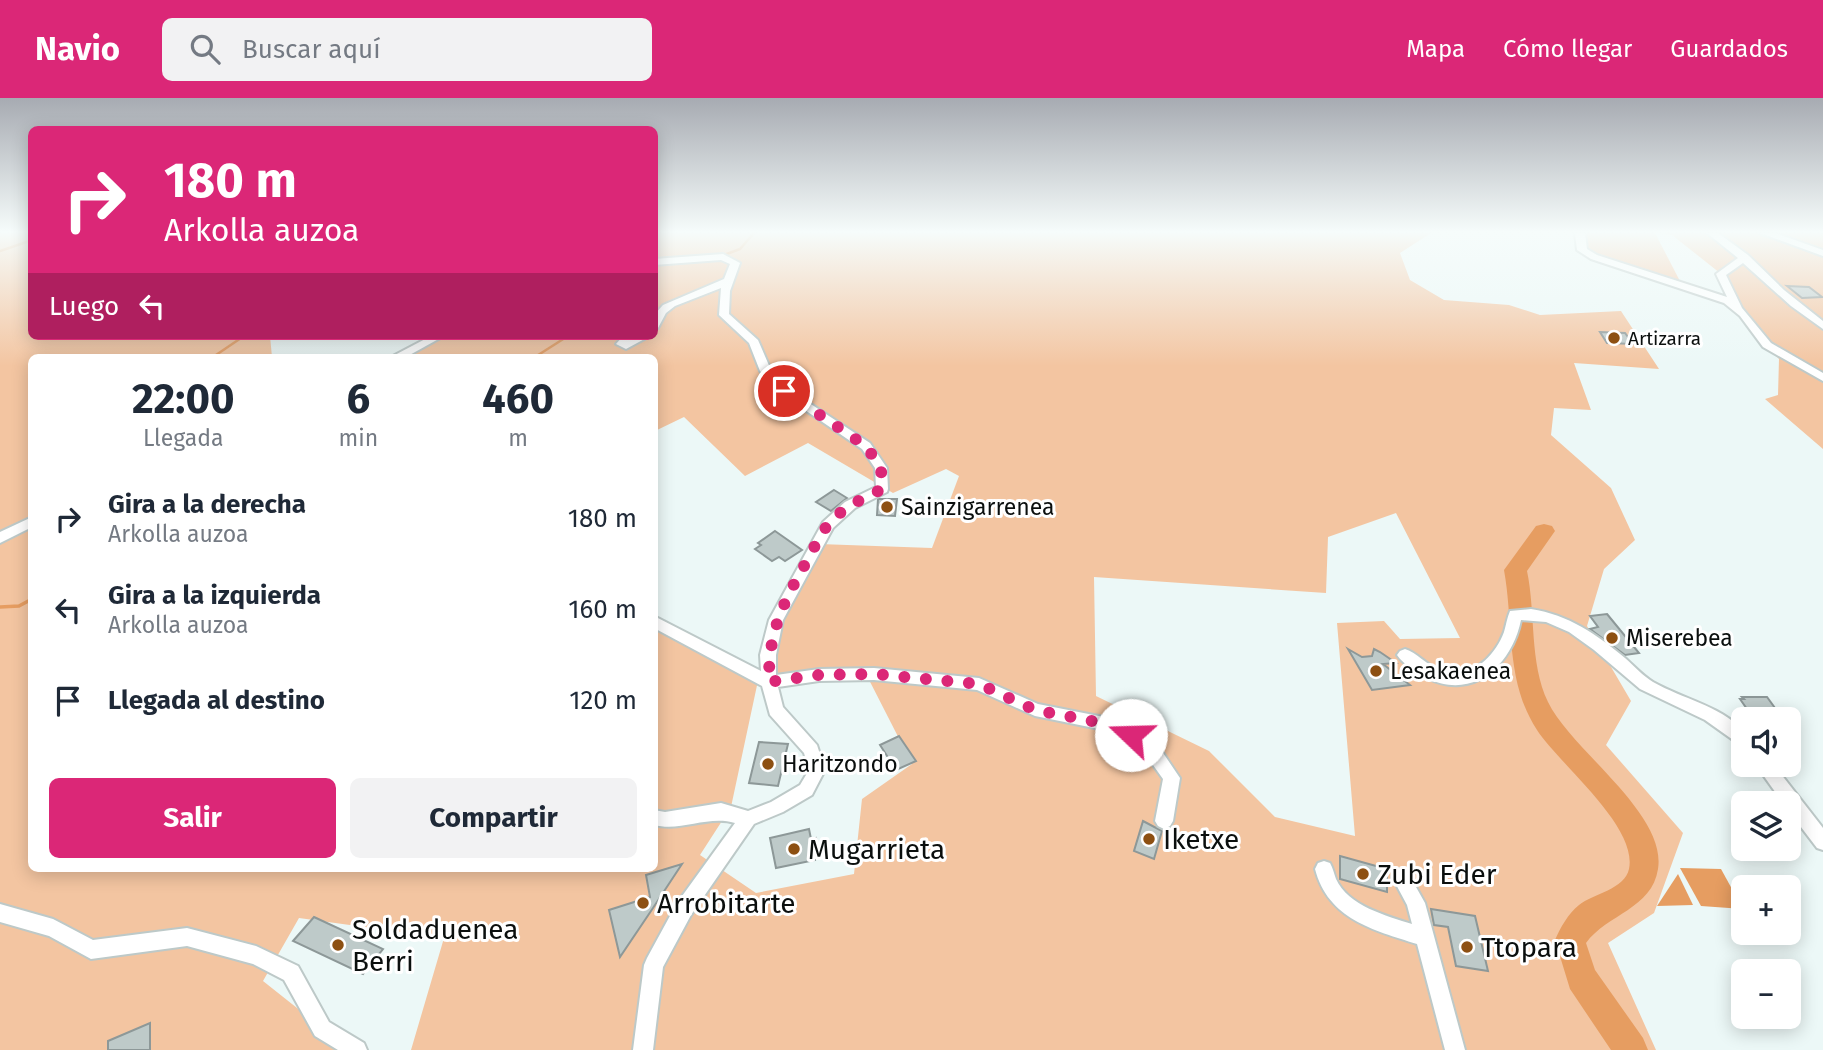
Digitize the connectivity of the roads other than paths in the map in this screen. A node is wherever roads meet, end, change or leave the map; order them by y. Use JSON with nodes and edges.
{"nodes":[{"id":1,"x":730,"y":277,"type":"edge"},
{"id":2,"x":1659,"y":277,"type":"edge"},
{"id":3,"x":1723,"y":277,"type":"edge"},
{"id":4,"x":1765,"y":277,"type":"edge"},
{"id":5,"x":728,"y":281,"type":"junction"},
{"id":6,"x":1738,"y":309,"type":"junction"},
{"id":7,"x":658,"y":316,"type":"edge"},
{"id":8,"x":1823,"y":326,"type":"edge"},
{"id":9,"x":431,"y":340,"type":"edge"},
{"id":10,"x":625,"y":340,"type":"edge"},
{"id":11,"x":637,"y":340,"type":"edge"},
{"id":12,"x":403,"y":354,"type":"edge"},
{"id":13,"x":1823,"y":378,"type":"edge"},
{"id":14,"x":28,"y":523,"type":"edge"},
{"id":15,"x":0,"y":538,"type":"edge"},
{"id":16,"x":658,"y":623,"type":"edge"},
{"id":17,"x":1405,"y":654,"type":"dead end"},
{"id":18,"x":769,"y":682,"type":"junction"},
{"id":19,"x":1731,"y":728,"type":"edge"},
{"id":20,"x":1773,"y":777,"type":"edge"},
{"id":21,"x":658,"y":818,"type":"edge"},
{"id":22,"x":748,"y":819,"type":"junction"},
{"id":23,"x":1164,"y":821,"type":"dead end"},
{"id":24,"x":1823,"y":842,"type":"edge"},
{"id":25,"x":1324,"y":869,"type":"dead end"},
{"id":26,"x":1401,"y":877,"type":"dead end"},
{"id":27,"x":0,"y":913,"type":"edge"},
{"id":28,"x":1425,"y":937,"type":"junction"},
{"id":29,"x":357,"y":1050,"type":"edge"},
{"id":30,"x":643,"y":1050,"type":"edge"},
{"id":31,"x":1455,"y":1050,"type":"edge"}],
"edges":[{"from":1,"to":5,"type":"street"},
{"from":2,"to":6,"type":"street"},
{"from":3,"to":6,"type":"street"},
{"from":4,"to":8,"type":"street"},
{"from":5,"to":7,"type":"street"},
{"from":5,"to":18,"type":"street"},
{"from":6,"to":13,"type":"street"},
{"from":9,"to":12,"type":"street"},
{"from":10,"to":11,"type":"street"},
{"from":14,"to":15,"type":"street"},
{"from":16,"to":18,"type":"street"},
{"from":17,"to":19,"type":"street"},
{"from":18,"to":22,"type":"street"},
{"from":18,"to":23,"type":"street"},
{"from":20,"to":24,"type":"street"},
{"from":21,"to":22,"type":"street"},
{"from":22,"to":30,"type":"street"},
{"from":25,"to":28,"type":"street"},
{"from":26,"to":28,"type":"street"},
{"from":27,"to":29,"type":"street"},
{"from":28,"to":31,"type":"street"}]}
